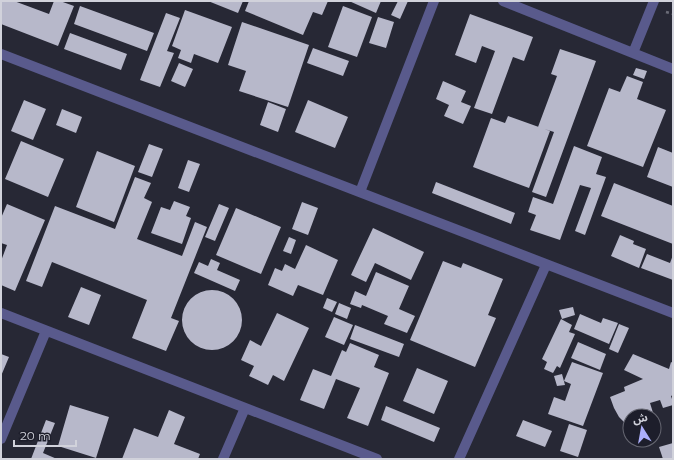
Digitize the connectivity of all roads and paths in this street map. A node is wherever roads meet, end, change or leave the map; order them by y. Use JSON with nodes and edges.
{"nodes":[{"id":1,"x":434,"y":1,"type":"edge"},
{"id":2,"x":503,"y":1,"type":"edge"},
{"id":3,"x":654,"y":1,"type":"edge"},
{"id":4,"x":633,"y":53,"type":"junction"},
{"id":5,"x":1,"y":54,"type":"edge"},
{"id":6,"x":673,"y":69,"type":"edge"},
{"id":7,"x":360,"y":192,"type":"junction"},
{"id":8,"x":546,"y":265,"type":"junction"},
{"id":9,"x":1,"y":313,"type":"edge"},
{"id":10,"x":673,"y":313,"type":"edge"},
{"id":11,"x":46,"y":331,"type":"junction"},
{"id":12,"x":245,"y":408,"type":"junction"},
{"id":13,"x":1,"y":439,"type":"edge"},
{"id":14,"x":223,"y":459,"type":"edge"},
{"id":15,"x":377,"y":459,"type":"edge"},
{"id":16,"x":459,"y":459,"type":"edge"}],
"edges":[{"from":1,"to":7,"type":"street"},
{"from":2,"to":4,"type":"street"},
{"from":3,"to":4,"type":"street"},
{"from":4,"to":6,"type":"street"},
{"from":5,"to":7,"type":"street"},
{"from":7,"to":8,"type":"street"},
{"from":8,"to":10,"type":"street"},
{"from":8,"to":16,"type":"street"},
{"from":9,"to":11,"type":"street"},
{"from":11,"to":12,"type":"street"},
{"from":11,"to":13,"type":"street"},
{"from":12,"to":14,"type":"street"},
{"from":12,"to":15,"type":"street"}]}
